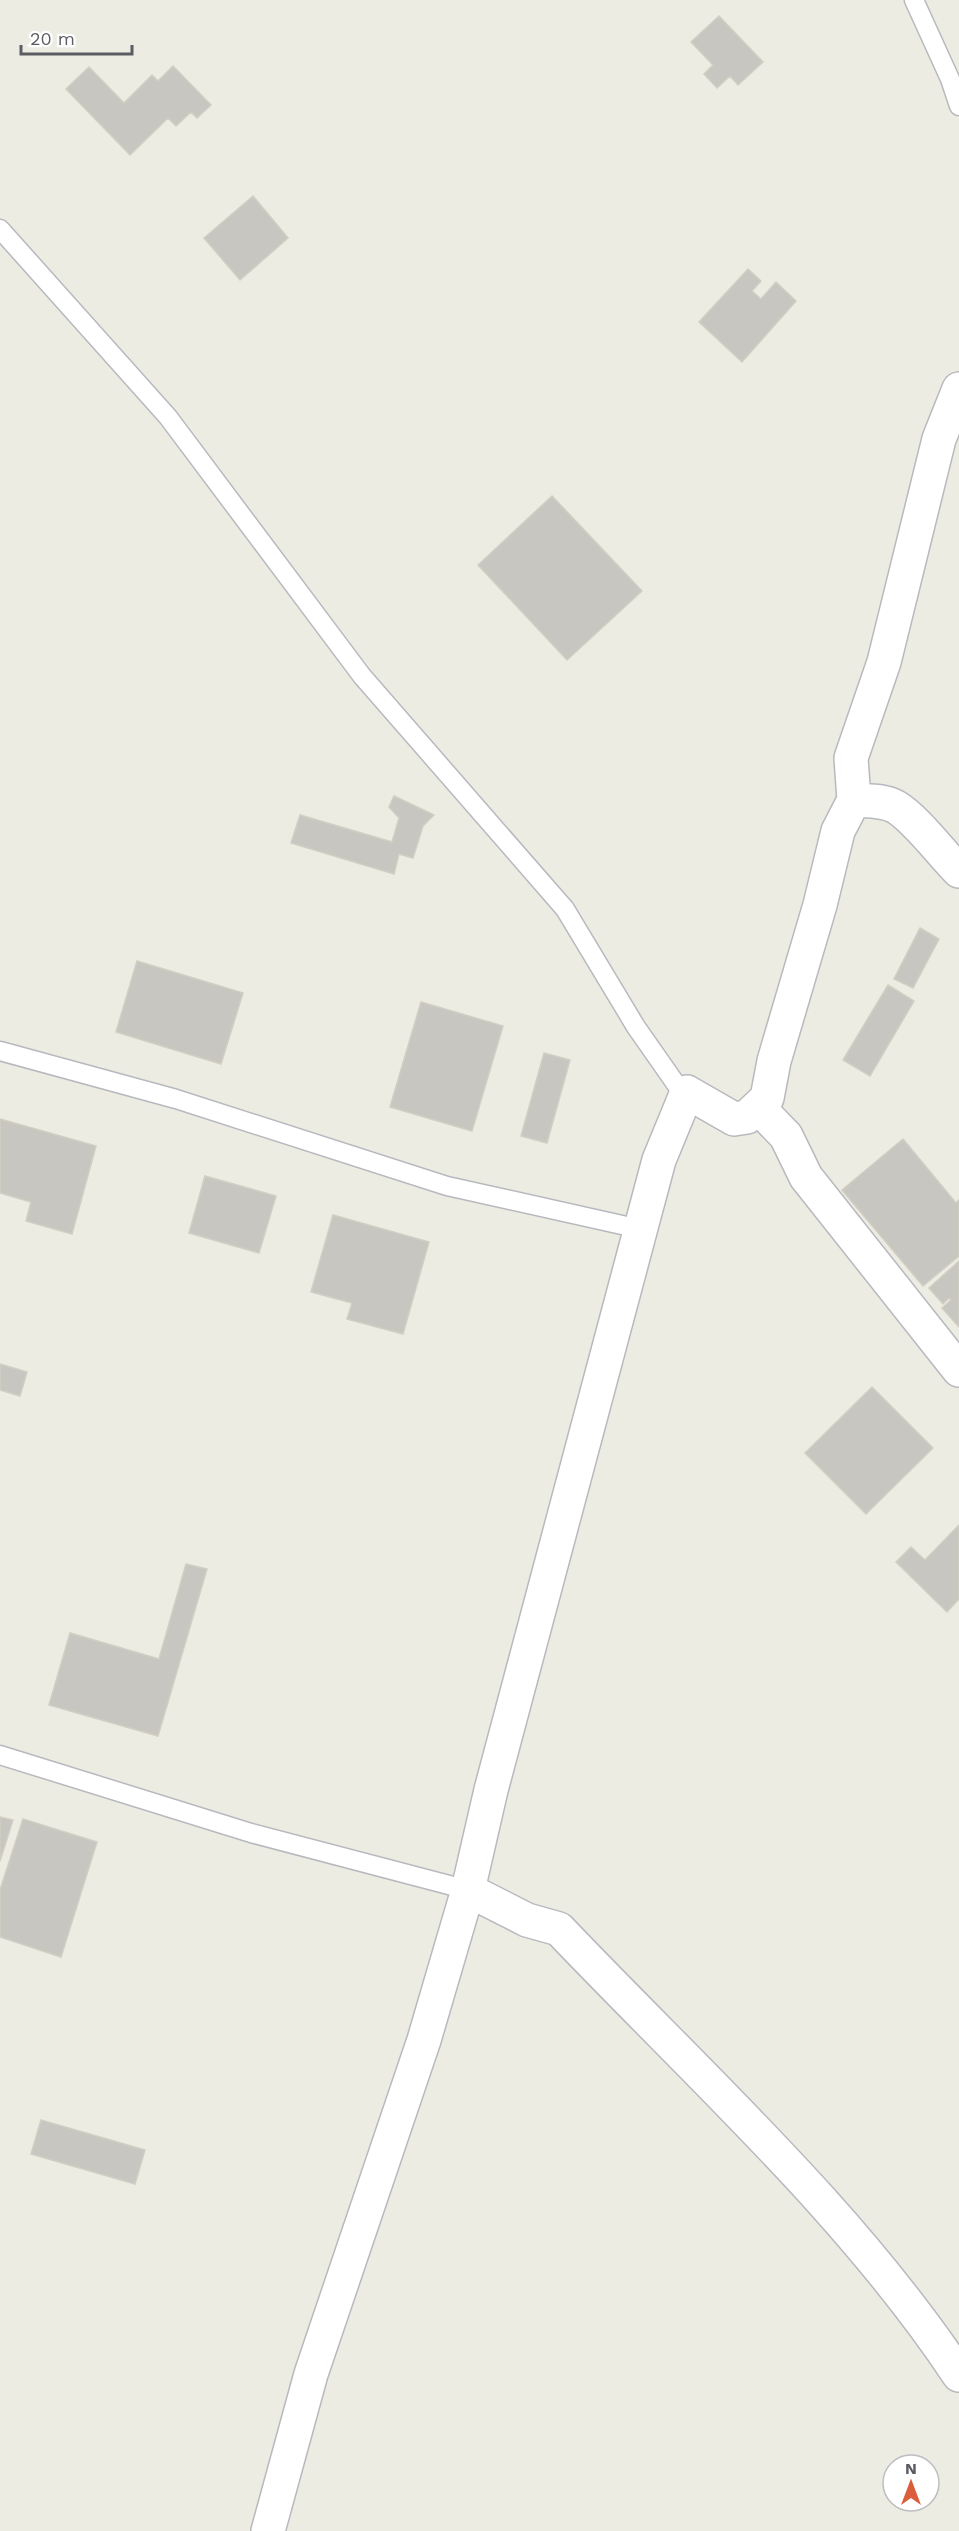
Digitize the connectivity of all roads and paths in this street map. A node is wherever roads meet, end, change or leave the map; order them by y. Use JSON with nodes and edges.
{"nodes":[{"id":1,"x":914,"y":0,"type":"edge"},
{"id":2,"x":959,"y":106,"type":"edge"},
{"id":3,"x":0,"y":230,"type":"edge"},
{"id":4,"x":959,"y":389,"type":"edge"},
{"id":5,"x":854,"y":800,"type":"junction"},
{"id":6,"x":959,"y":871,"type":"edge"},
{"id":7,"x":0,"y":1051,"type":"edge"},
{"id":8,"x":687,"y":1092,"type":"junction"},
{"id":9,"x":758,"y":1107,"type":"junction"},
{"id":10,"x":640,"y":1229,"type":"junction"},
{"id":11,"x":959,"y":1370,"type":"edge"},
{"id":12,"x":0,"y":1755,"type":"edge"},
{"id":13,"x":468,"y":1890,"type":"junction"},
{"id":14,"x":959,"y":2375,"type":"edge"},
{"id":15,"x":268,"y":2531,"type":"edge"}],
"edges":[{"from":1,"to":2,"type":"lane"},
{"from":3,"to":8,"type":"lane"},
{"from":4,"to":5,"type":"street"},
{"from":5,"to":6,"type":"street"},
{"from":5,"to":9,"type":"street"},
{"from":7,"to":10,"type":"lane"},
{"from":8,"to":9,"type":"street"},
{"from":8,"to":10,"type":"street"},
{"from":9,"to":11,"type":"street"},
{"from":10,"to":13,"type":"street"},
{"from":12,"to":13,"type":"lane"},
{"from":13,"to":14,"type":"street"},
{"from":13,"to":15,"type":"street"}]}
